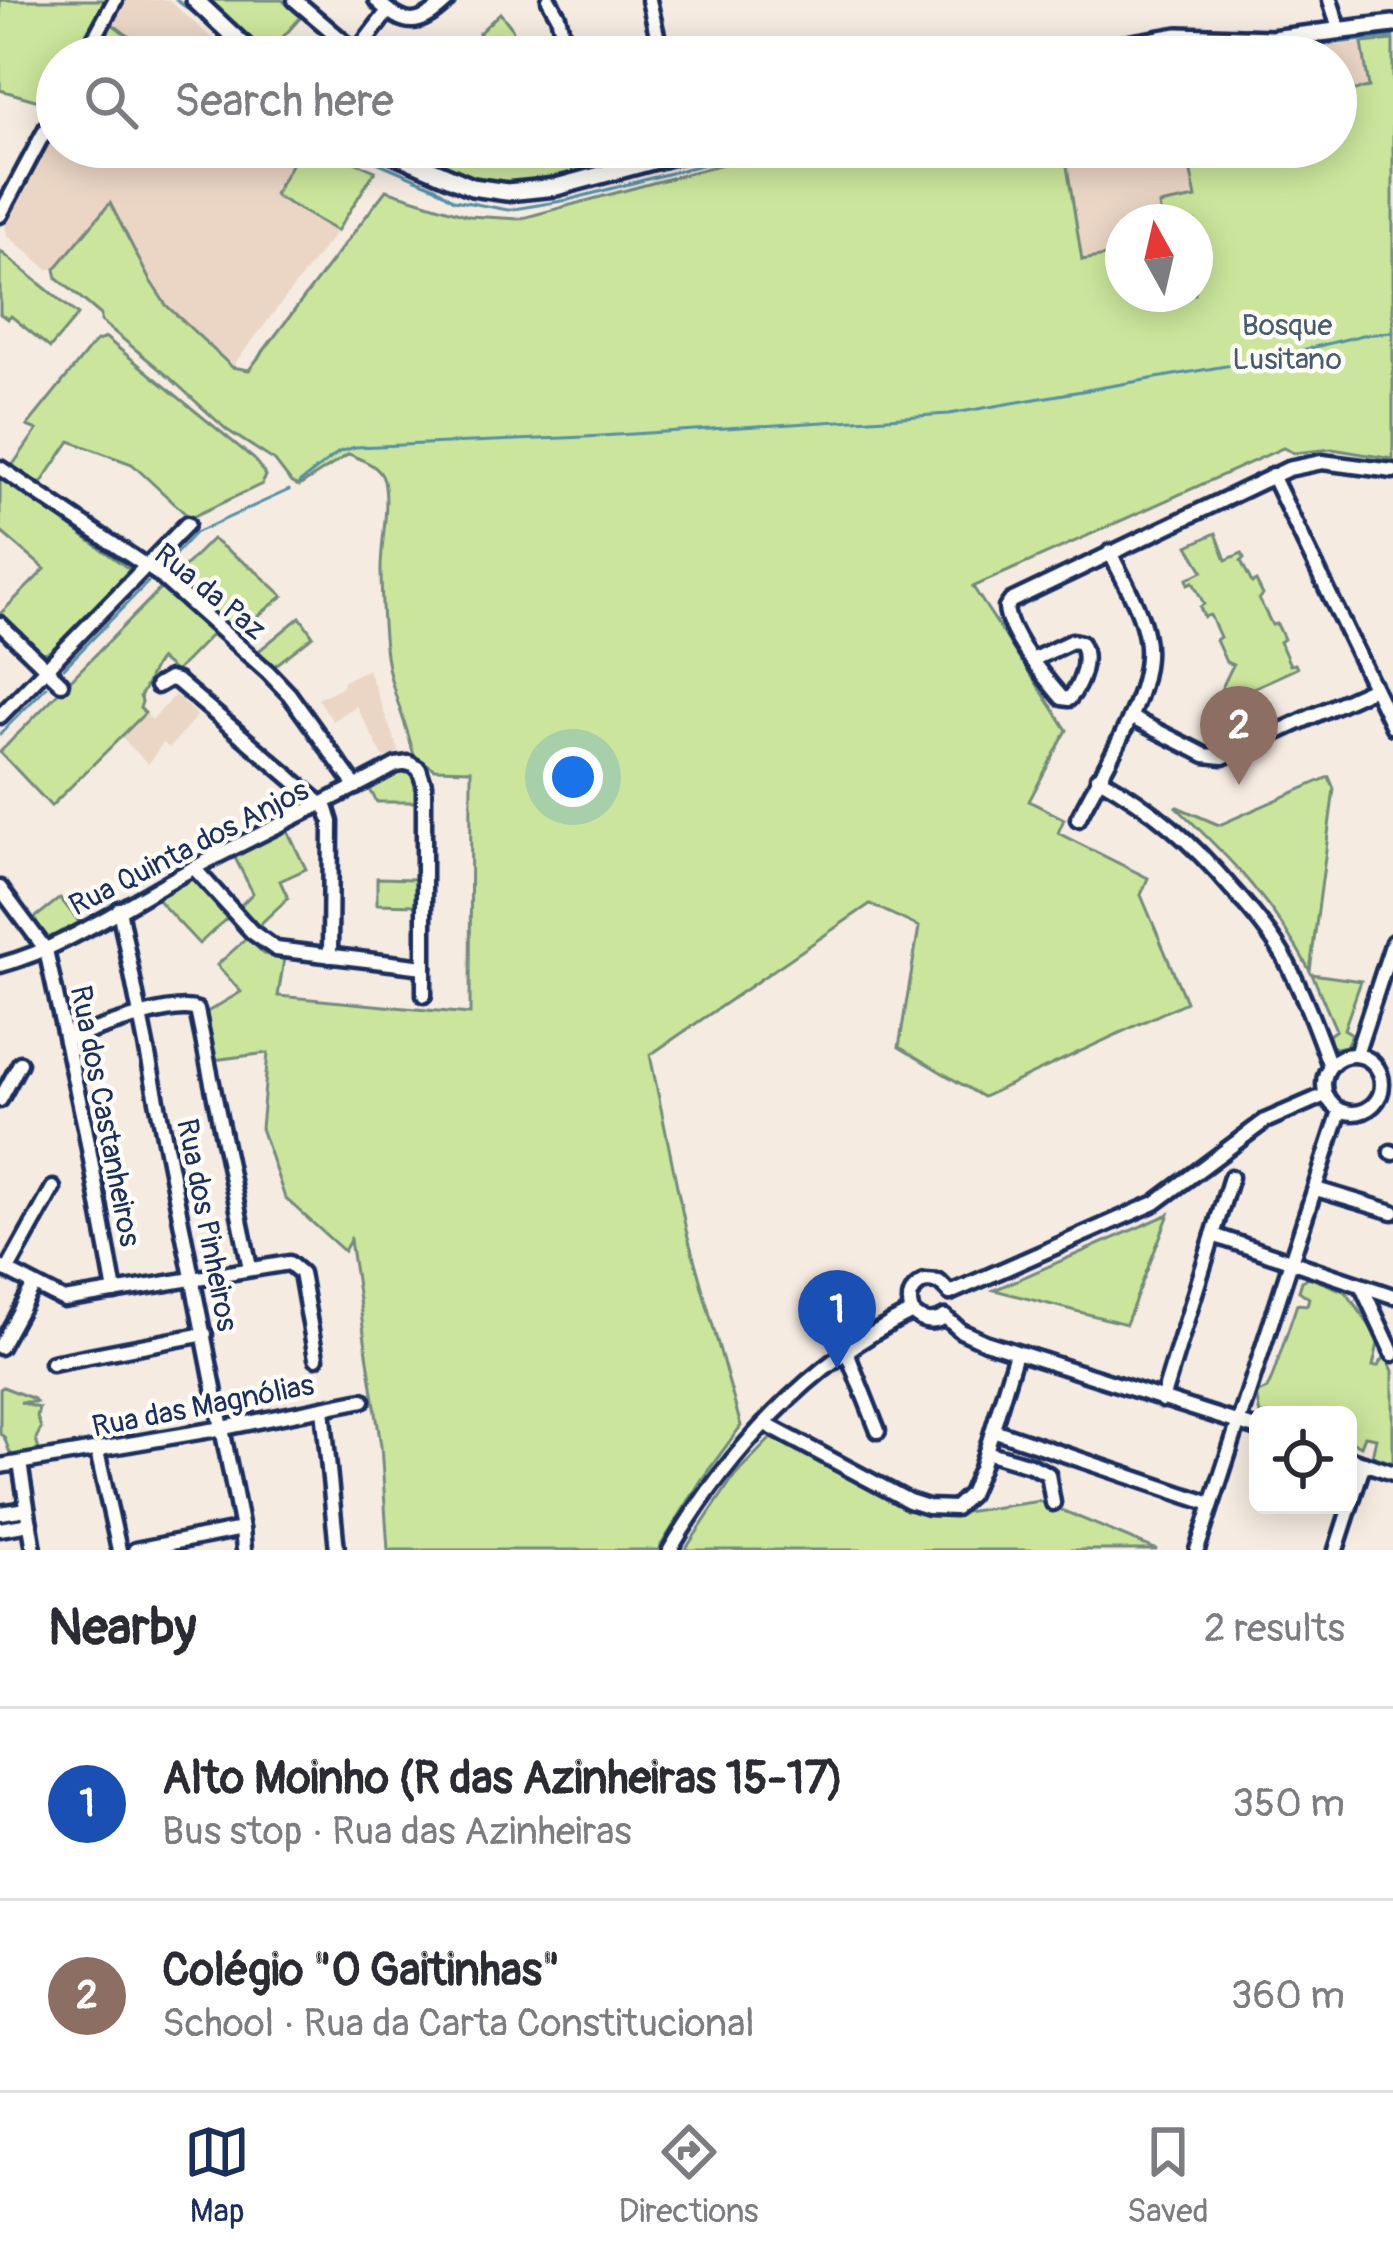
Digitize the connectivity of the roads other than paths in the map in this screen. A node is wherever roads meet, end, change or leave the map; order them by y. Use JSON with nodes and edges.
{"nodes":[{"id":1,"x":115,"y":0,"type":"edge"},
{"id":2,"x":195,"y":0,"type":"edge"},
{"id":3,"x":295,"y":0,"type":"edge"},
{"id":4,"x":376,"y":0,"type":"edge"},
{"id":5,"x":448,"y":0,"type":"edge"},
{"id":6,"x":549,"y":0,"type":"edge"},
{"id":7,"x":649,"y":0,"type":"edge"},
{"id":8,"x":1330,"y":0,"type":"edge"},
{"id":9,"x":388,"y":11,"type":"junction"},
{"id":10,"x":1393,"y":24,"type":"edge"},
{"id":11,"x":1340,"y":31,"type":"junction"},
{"id":12,"x":95,"y":36,"type":"edge"},
{"id":13,"x":234,"y":36,"type":"edge"},
{"id":14,"x":335,"y":36,"type":"edge"},
{"id":15,"x":372,"y":36,"type":"edge"},
{"id":16,"x":563,"y":36,"type":"edge"},
{"id":17,"x":657,"y":36,"type":"edge"},
{"id":18,"x":1296,"y":36,"type":"edge"},
{"id":19,"x":36,"y":147,"type":"edge"},
{"id":20,"x":427,"y":168,"type":"edge"},
{"id":21,"x":624,"y":168,"type":"edge"},
{"id":22,"x":0,"y":215,"type":"edge"},
{"id":23,"x":0,"y":468,"type":"edge"},
{"id":24,"x":1393,"y":471,"type":"edge"},
{"id":25,"x":1272,"y":475,"type":"junction"},
{"id":26,"x":187,"y":524,"type":"dead end"},
{"id":27,"x":1110,"y":552,"type":"junction"},
{"id":28,"x":147,"y":566,"type":"junction"},
{"id":29,"x":0,"y":624,"type":"edge"},
{"id":30,"x":1032,"y":660,"type":"junction"},
{"id":31,"x":46,"y":668,"type":"junction"},
{"id":32,"x":61,"y":682,"type":"dead end"},
{"id":33,"x":158,"y":686,"type":"dead end"},
{"id":34,"x":1374,"y":688,"type":"junction"},
{"id":35,"x":0,"y":716,"type":"edge"},
{"id":36,"x":1130,"y":717,"type":"junction"},
{"id":37,"x":1393,"y":727,"type":"edge"},
{"id":38,"x":1098,"y":777,"type":"junction"},
{"id":39,"x":356,"y":787,"type":"junction"},
{"id":40,"x":324,"y":805,"type":"junction"},
{"id":41,"x":1078,"y":819,"type":"dead end"},
{"id":42,"x":194,"y":868,"type":"junction"},
{"id":43,"x":0,"y":888,"type":"edge"},
{"id":44,"x":119,"y":909,"type":"junction"},
{"id":45,"x":1393,"y":942,"type":"edge"},
{"id":46,"x":46,"y":950,"type":"junction"},
{"id":47,"x":330,"y":956,"type":"junction"},
{"id":48,"x":0,"y":965,"type":"edge"},
{"id":49,"x":424,"y":967,"type":"junction"},
{"id":50,"x":424,"y":995,"type":"dead end"},
{"id":51,"x":140,"y":1016,"type":"junction"},
{"id":52,"x":66,"y":1040,"type":"junction"},
{"id":53,"x":1356,"y":1055,"type":"junction"},
{"id":54,"x":1393,"y":1061,"type":"edge"},
{"id":55,"x":20,"y":1063,"type":"dead end"},
{"id":56,"x":1330,"y":1066,"type":"junction"},
{"id":57,"x":1379,"y":1072,"type":"junction"},
{"id":58,"x":1325,"y":1095,"type":"junction"},
{"id":59,"x":0,"y":1100,"type":"edge"},
{"id":60,"x":1340,"y":1111,"type":"junction"},
{"id":61,"x":1231,"y":1177,"type":"dead end"},
{"id":62,"x":53,"y":1188,"type":"dead end"},
{"id":63,"x":1316,"y":1189,"type":"junction"},
{"id":64,"x":1393,"y":1212,"type":"edge"},
{"id":65,"x":1213,"y":1235,"type":"junction"},
{"id":66,"x":1292,"y":1263,"type":"junction"},
{"id":67,"x":250,"y":1268,"type":"junction"},
{"id":68,"x":3,"y":1269,"type":"edge"},
{"id":69,"x":193,"y":1277,"type":"junction"},
{"id":70,"x":34,"y":1285,"type":"junction"},
{"id":71,"x":1362,"y":1286,"type":"junction"},
{"id":72,"x":115,"y":1292,"type":"junction"},
{"id":73,"x":950,"y":1293,"type":"junction"},
{"id":74,"x":1393,"y":1297,"type":"edge"},
{"id":75,"x":912,"y":1312,"type":"junction"},
{"id":76,"x":945,"y":1317,"type":"junction"},
{"id":77,"x":205,"y":1334,"type":"junction"},
{"id":78,"x":0,"y":1346,"type":"edge"},
{"id":79,"x":846,"y":1350,"type":"junction"},
{"id":80,"x":1016,"y":1353,"type":"junction"},
{"id":81,"x":1393,"y":1354,"type":"edge"},
{"id":82,"x":316,"y":1358,"type":"dead end"},
{"id":83,"x":52,"y":1363,"type":"dead end"},
{"id":84,"x":363,"y":1400,"type":"dead end"},
{"id":85,"x":1162,"y":1400,"type":"junction"},
{"id":86,"x":323,"y":1408,"type":"junction"},
{"id":87,"x":1239,"y":1422,"type":"junction"},
{"id":88,"x":765,"y":1424,"type":"junction"},
{"id":89,"x":1249,"y":1426,"type":"edge"},
{"id":90,"x":223,"y":1428,"type":"junction"},
{"id":91,"x":993,"y":1430,"type":"junction"},
{"id":92,"x":878,"y":1431,"type":"dead end"},
{"id":93,"x":97,"y":1450,"type":"junction"},
{"id":94,"x":986,"y":1453,"type":"junction"},
{"id":95,"x":1357,"y":1461,"type":"edge"},
{"id":96,"x":20,"y":1463,"type":"junction"},
{"id":97,"x":1364,"y":1463,"type":"junction"},
{"id":98,"x":0,"y":1466,"type":"edge"},
{"id":99,"x":1393,"y":1473,"type":"edge"},
{"id":100,"x":1052,"y":1503,"type":"dead end"},
{"id":101,"x":1211,"y":1504,"type":"junction"},
{"id":102,"x":27,"y":1509,"type":"junction"},
{"id":103,"x":0,"y":1513,"type":"edge"},
{"id":104,"x":30,"y":1525,"type":"junction"},
{"id":105,"x":0,"y":1529,"type":"edge"},
{"id":106,"x":242,"y":1529,"type":"junction"},
{"id":107,"x":160,"y":1548,"type":"edge"},
{"id":108,"x":34,"y":1550,"type":"edge"},
{"id":109,"x":118,"y":1550,"type":"edge"},
{"id":110,"x":135,"y":1550,"type":"edge"},
{"id":111,"x":244,"y":1550,"type":"edge"},
{"id":112,"x":337,"y":1550,"type":"edge"},
{"id":113,"x":670,"y":1550,"type":"edge"},
{"id":114,"x":1197,"y":1550,"type":"edge"},
{"id":115,"x":1336,"y":1550,"type":"edge"}],
"edges":[{"from":1,"to":12,"type":"street"},
{"from":2,"to":13,"type":"main road"},
{"from":3,"to":14,"type":"street"},
{"from":4,"to":9,"type":"street"},
{"from":5,"to":9,"type":"street"},
{"from":6,"to":16,"type":"street"},
{"from":7,"to":17,"type":"street"},
{"from":8,"to":11,"type":"street"},
{"from":9,"to":15,"type":"street"},
{"from":10,"to":11,"type":"main road"},
{"from":11,"to":18,"type":"main road"},
{"from":19,"to":22,"type":"street"},
{"from":20,"to":21,"type":"main road"},
{"from":23,"to":28,"type":"street","name":"Rua da Paz"},
{"from":24,"to":25,"type":"street"},
{"from":25,"to":27,"type":"street"},
{"from":25,"to":34,"type":"street"},
{"from":26,"to":28,"type":"street"},
{"from":27,"to":30,"type":"street"},
{"from":27,"to":36,"type":"street"},
{"from":28,"to":31,"type":"street"},
{"from":28,"to":39,"type":"street","name":"Rua da Paz"},
{"from":29,"to":31,"type":"street"},
{"from":30,"to":30,"type":"street"},
{"from":31,"to":32,"type":"street"},
{"from":31,"to":35,"type":"street"},
{"from":33,"to":40,"type":"street"},
{"from":34,"to":36,"type":"street"},
{"from":34,"to":37,"type":"street"},
{"from":36,"to":38,"type":"street"},
{"from":38,"to":41,"type":"street"},
{"from":38,"to":56,"type":"street"},
{"from":39,"to":40,"type":"street","name":"Rua Quinta dos Anjos"},
{"from":39,"to":49,"type":"street","name":"Rua Quinta dos Anjos"},
{"from":40,"to":42,"type":"street","name":"Rua Quinta dos Anjos"},
{"from":40,"to":47,"type":"street"},
{"from":42,"to":44,"type":"street","name":"Rua Quinta dos Anjos"},
{"from":42,"to":47,"type":"street"},
{"from":43,"to":46,"type":"street"},
{"from":44,"to":46,"type":"street","name":"Rua Quinta dos Anjos"},
{"from":44,"to":51,"type":"street","name":"Rua dos Pinheiros"},
{"from":45,"to":53,"type":"street"},
{"from":46,"to":48,"type":"street","name":"Rua Quinta dos Anjos"},
{"from":46,"to":52,"type":"street","name":"Rua dos Castanheiros"},
{"from":47,"to":49,"type":"street"},
{"from":49,"to":50,"type":"street"},
{"from":51,"to":52,"type":"street"},
{"from":51,"to":67,"type":"street"},
{"from":51,"to":69,"type":"street","name":"Rua dos Pinheiros"},
{"from":52,"to":72,"type":"street","name":"Rua dos Castanheiros"},
{"from":53,"to":56,"type":"street"},
{"from":53,"to":57,"type":"street"},
{"from":54,"to":57,"type":"street"},
{"from":55,"to":59,"type":"street"},
{"from":56,"to":58,"type":"street"},
{"from":57,"to":60,"type":"street"},
{"from":58,"to":60,"type":"street"},
{"from":58,"to":73,"type":"street"},
{"from":60,"to":63,"type":"street"},
{"from":61,"to":65,"type":"street"},
{"from":62,"to":68,"type":"street"},
{"from":63,"to":64,"type":"street"},
{"from":63,"to":66,"type":"street"},
{"from":65,"to":66,"type":"street"},
{"from":65,"to":85,"type":"street"},
{"from":66,"to":71,"type":"street"},
{"from":66,"to":87,"type":"street"},
{"from":67,"to":69,"type":"street"},
{"from":67,"to":82,"type":"street"},
{"from":68,"to":70,"type":"street"},
{"from":69,"to":72,"type":"street"},
{"from":69,"to":77,"type":"street","name":"Rua dos Pinheiros"},
{"from":70,"to":72,"type":"street"},
{"from":70,"to":78,"type":"street"},
{"from":71,"to":74,"type":"street"},
{"from":71,"to":81,"type":"street"},
{"from":73,"to":75,"type":"street"},
{"from":73,"to":76,"type":"street"},
{"from":75,"to":76,"type":"street"},
{"from":75,"to":79,"type":"street"},
{"from":76,"to":80,"type":"street"},
{"from":77,"to":83,"type":"street"},
{"from":77,"to":90,"type":"street","name":"Rua dos Pinheiros"},
{"from":79,"to":88,"type":"street"},
{"from":79,"to":92,"type":"street"},
{"from":80,"to":85,"type":"street"},
{"from":80,"to":91,"type":"street"},
{"from":84,"to":86,"type":"street","name":"Rua das Magnólias"},
{"from":85,"to":87,"type":"street"},
{"from":86,"to":90,"type":"street","name":"Rua das Magnólias"},
{"from":86,"to":112,"type":"street"},
{"from":87,"to":89,"type":"street"},
{"from":87,"to":101,"type":"street"},
{"from":88,"to":94,"type":"street"},
{"from":88,"to":113,"type":"street"},
{"from":90,"to":93,"type":"street","name":"Rua das Magnólias"},
{"from":90,"to":106,"type":"street","name":"Rua dos Pinheiros"},
{"from":91,"to":94,"type":"street"},
{"from":91,"to":101,"type":"street"},
{"from":93,"to":96,"type":"street","name":"Rua das Magnólias"},
{"from":93,"to":109,"type":"street"},
{"from":94,"to":100,"type":"street"},
{"from":95,"to":97,"type":"street"},
{"from":96,"to":98,"type":"street","name":"Rua das Magnólias"},
{"from":96,"to":102,"type":"street"},
{"from":97,"to":99,"type":"street"},
{"from":97,"to":115,"type":"street"},
{"from":101,"to":114,"type":"street"},
{"from":102,"to":103,"type":"street"},
{"from":102,"to":104,"type":"street"},
{"from":104,"to":105,"type":"street"},
{"from":104,"to":108,"type":"street"},
{"from":106,"to":107,"type":"street"},
{"from":106,"to":111,"type":"street","name":"Rua dos Pinheiros"},
{"from":107,"to":110,"type":"street"}]}
